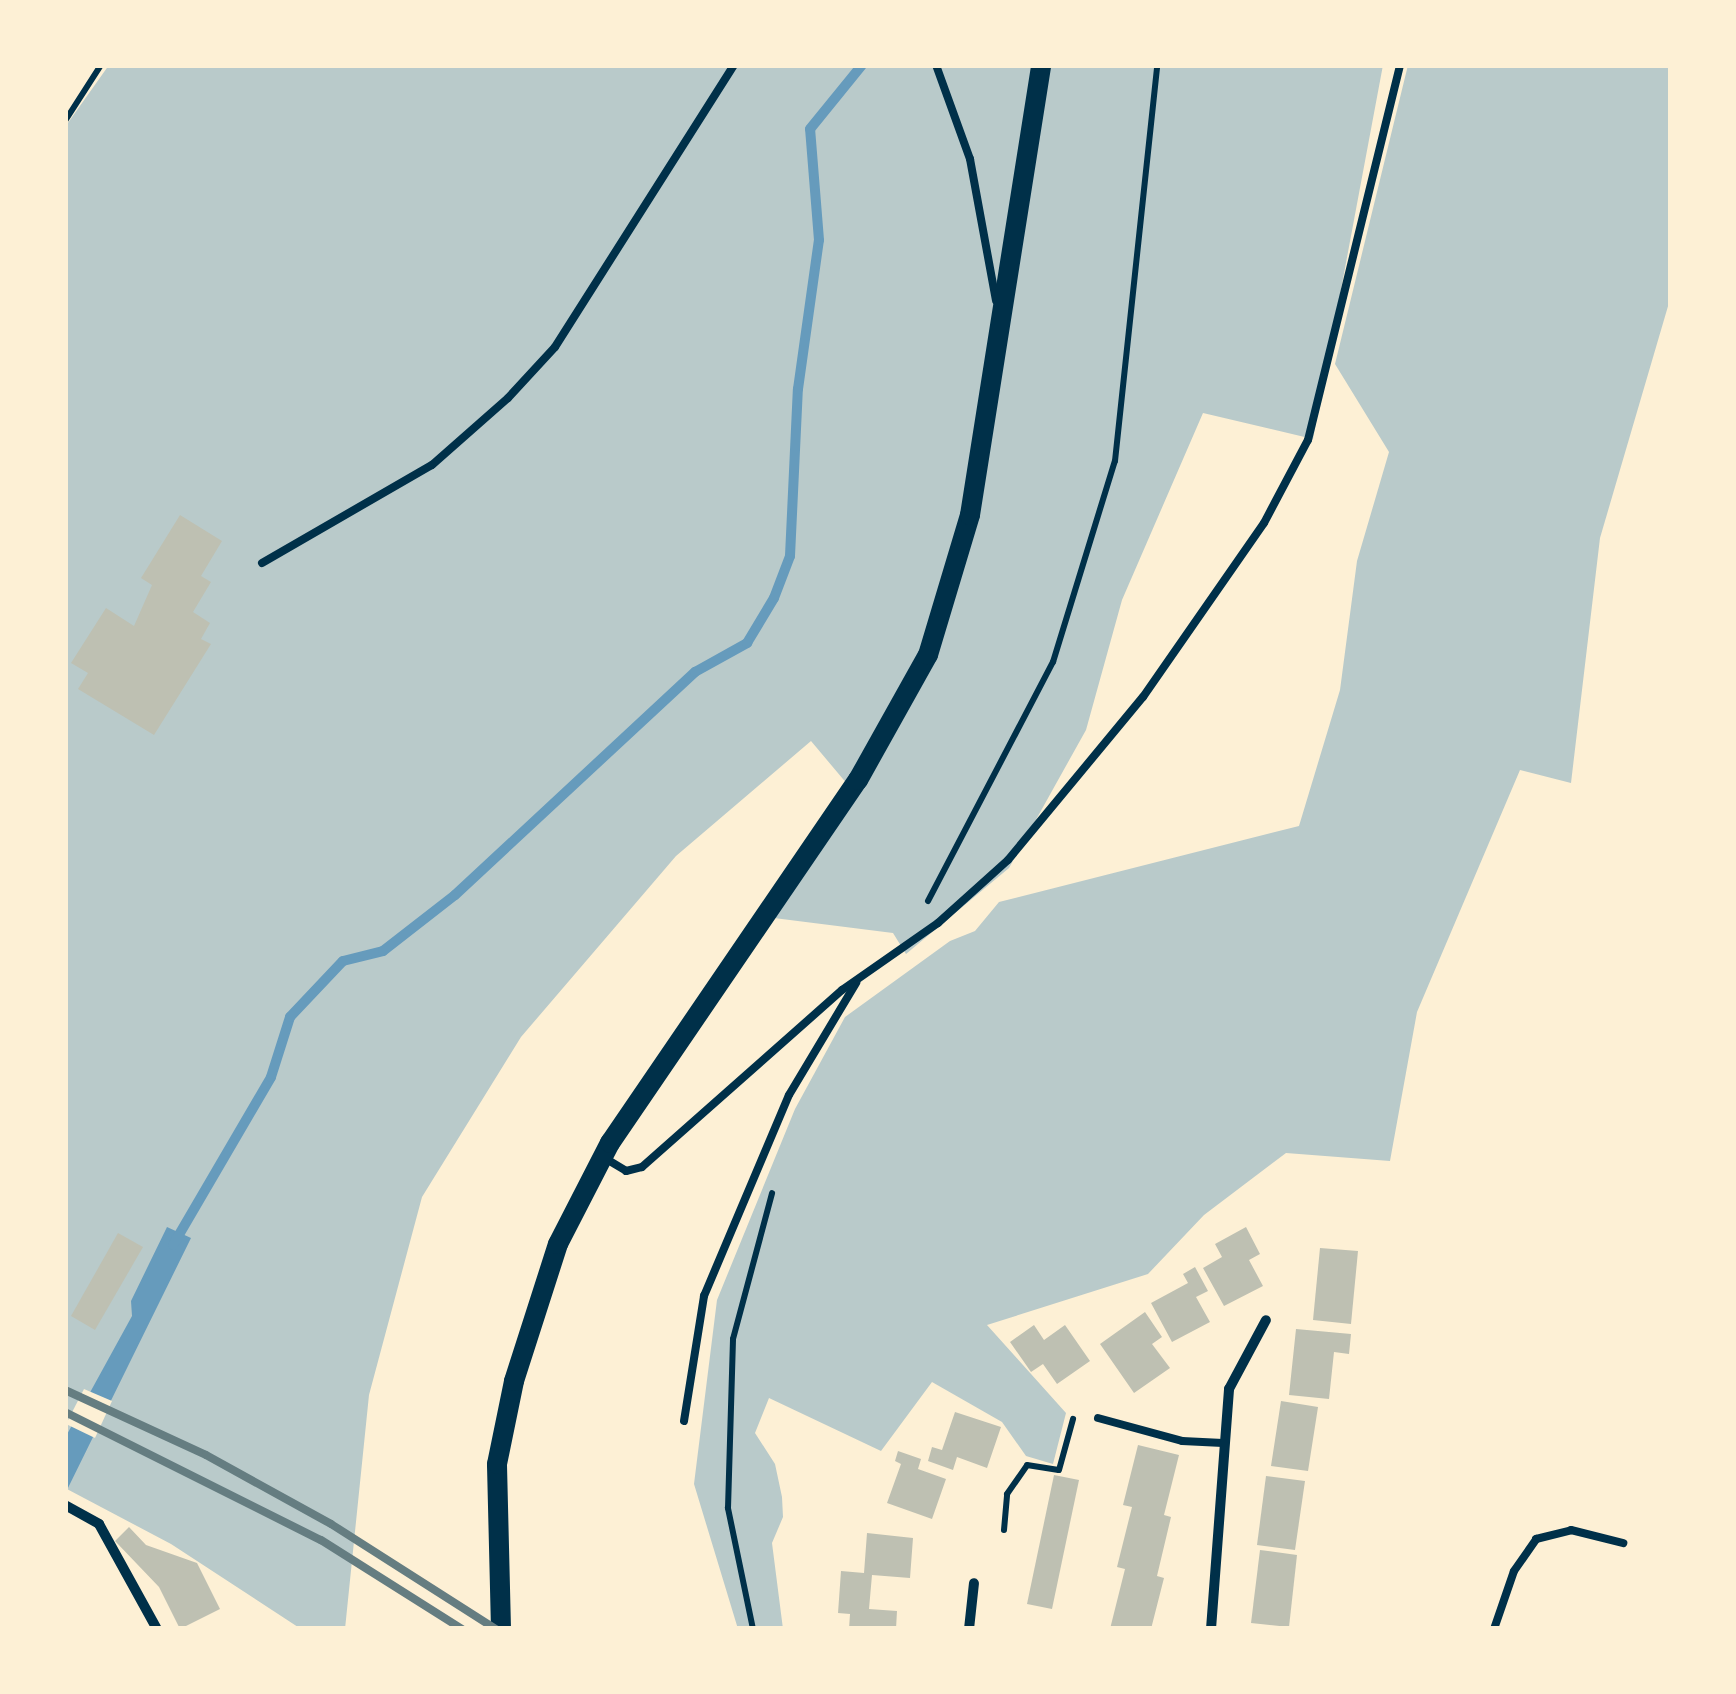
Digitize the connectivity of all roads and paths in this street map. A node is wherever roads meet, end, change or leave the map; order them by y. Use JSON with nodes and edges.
{"nodes":[{"id":1,"x":101,"y":65,"type":"edge"},
{"id":2,"x":734,"y":65,"type":"edge"},
{"id":3,"x":936,"y":65,"type":"edge"},
{"id":4,"x":1041,"y":65,"type":"edge"},
{"id":5,"x":1158,"y":65,"type":"edge"},
{"id":6,"x":1400,"y":65,"type":"edge"},
{"id":7,"x":65,"y":122,"type":"edge"},
{"id":8,"x":1000,"y":325,"type":"junction"},
{"id":9,"x":262,"y":563,"type":"dead end"},
{"id":10,"x":980,"y":812,"type":"dead end"},
{"id":11,"x":859,"y":979,"type":"junction"},
{"id":12,"x":603,"y":1157,"type":"junction"},
{"id":13,"x":774,"y":1188,"type":"dead end"},
{"id":14,"x":1266,"y":1320,"type":"dead end"},
{"id":15,"x":1098,"y":1418,"type":"dead end"},
{"id":16,"x":1073,"y":1419,"type":"dead end"},
{"id":17,"x":684,"y":1421,"type":"dead end"},
{"id":18,"x":1223,"y":1444,"type":"junction"},
{"id":19,"x":66,"y":1505,"type":"edge"},
{"id":20,"x":1004,"y":1530,"type":"dead end"},
{"id":21,"x":1623,"y":1543,"type":"dead end"},
{"id":22,"x":974,"y":1583,"type":"dead end"},
{"id":23,"x":157,"y":1629,"type":"edge"},
{"id":24,"x":500,"y":1629,"type":"edge"},
{"id":25,"x":752,"y":1629,"type":"edge"},
{"id":26,"x":969,"y":1629,"type":"edge"},
{"id":27,"x":1211,"y":1629,"type":"edge"},
{"id":28,"x":1494,"y":1629,"type":"edge"}],
"edges":[{"from":1,"to":7,"type":"path"},
{"from":2,"to":9,"type":"lane"},
{"from":3,"to":8,"type":"lane"},
{"from":4,"to":8,"type":"main road"},
{"from":5,"to":10,"type":"path"},
{"from":6,"to":11,"type":"lane"},
{"from":8,"to":12,"type":"main road"},
{"from":11,"to":12,"type":"lane"},
{"from":11,"to":17,"type":"lane"},
{"from":12,"to":24,"type":"main road"},
{"from":13,"to":25,"type":"path"},
{"from":14,"to":18,"type":"street"},
{"from":15,"to":18,"type":"lane"},
{"from":16,"to":20,"type":"path"},
{"from":18,"to":27,"type":"street"},
{"from":19,"to":23,"type":"street"},
{"from":21,"to":28,"type":"lane"},
{"from":22,"to":26,"type":"street"}]}
